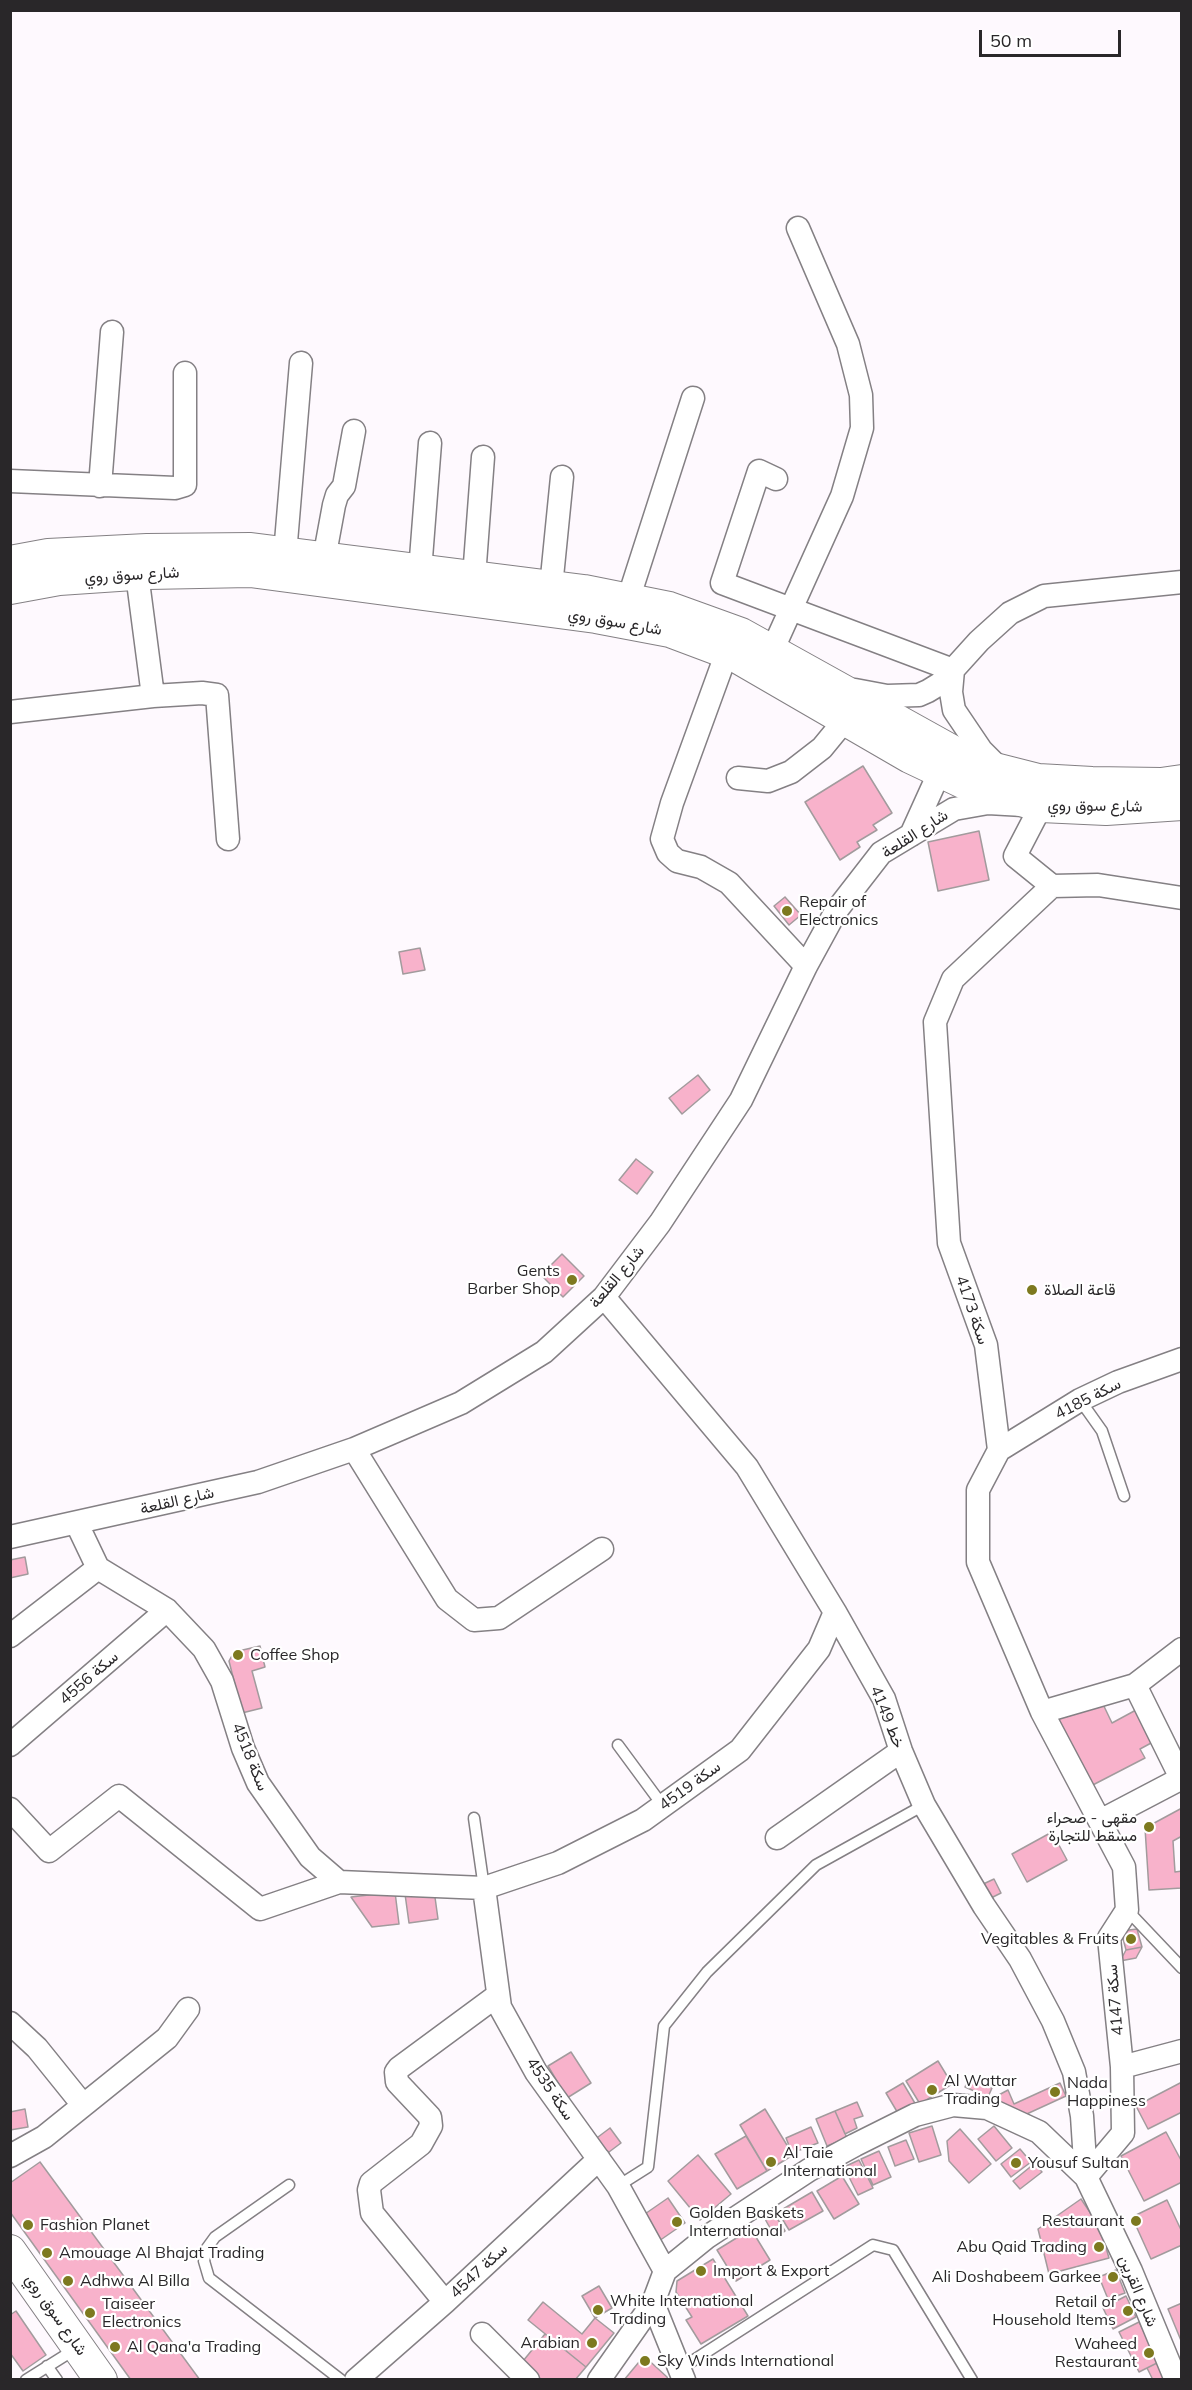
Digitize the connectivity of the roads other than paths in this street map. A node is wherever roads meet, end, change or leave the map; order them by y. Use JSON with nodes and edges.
{"nodes":[{"id":1,"x":798,"y":228,"type":"dead end"},
{"id":2,"x":112,"y":332,"type":"dead end"},
{"id":3,"x":301,"y":363,"type":"dead end"},
{"id":4,"x":185,"y":373,"type":"dead end"},
{"id":5,"x":693,"y":398,"type":"dead end"},
{"id":6,"x":354,"y":430,"type":"dead end"},
{"id":7,"x":430,"y":443,"type":"dead end"},
{"id":8,"x":483,"y":457,"type":"dead end"},
{"id":9,"x":562,"y":477,"type":"dead end"},
{"id":10,"x":776,"y":479,"type":"dead end"},
{"id":11,"x":10,"y":481,"type":"edge"},
{"id":12,"x":100,"y":486,"type":"junction"},
{"id":13,"x":285,"y":554,"type":"junction"},
{"id":14,"x":324,"y":559,"type":"junction"},
{"id":15,"x":10,"y":562,"type":"edge"},
{"id":16,"x":420,"y":570,"type":"junction"},
{"id":17,"x":137,"y":574,"type":"junction"},
{"id":18,"x":474,"y":577,"type":"junction"},
{"id":19,"x":1182,"y":582,"type":"edge"},
{"id":20,"x":550,"y":587,"type":"junction"},
{"id":21,"x":10,"y":588,"type":"edge"},
{"id":22,"x":628,"y":600,"type":"junction"},
{"id":23,"x":792,"y":609,"type":"junction"},
{"id":24,"x":771,"y":651,"type":"junction"},
{"id":25,"x":727,"y":652,"type":"junction"},
{"id":26,"x":953,"y":670,"type":"junction"},
{"id":27,"x":836,"y":687,"type":"junction"},
{"id":28,"x":153,"y":696,"type":"junction"},
{"id":29,"x":10,"y":712,"type":"edge"},
{"id":30,"x":845,"y":720,"type":"junction"},
{"id":31,"x":1001,"y":770,"type":"junction"},
{"id":32,"x":940,"y":771,"type":"junction"},
{"id":33,"x":738,"y":778,"type":"dead end"},
{"id":34,"x":1182,"y":781,"type":"edge"},
{"id":35,"x":1182,"y":804,"type":"edge"},
{"id":36,"x":1041,"y":806,"type":"junction"},
{"id":37,"x":911,"y":835,"type":"junction"},
{"id":38,"x":228,"y":839,"type":"dead end"},
{"id":39,"x":1052,"y":885,"type":"junction"},
{"id":40,"x":1182,"y":898,"type":"edge"},
{"id":41,"x":806,"y":966,"type":"junction"},
{"id":42,"x":604,"y":1297,"type":"junction"},
{"id":43,"x":1182,"y":1359,"type":"edge"},
{"id":44,"x":1080,"y":1400,"type":"junction"},
{"id":45,"x":354,"y":1449,"type":"junction"},
{"id":46,"x":999,"y":1450,"type":"junction"},
{"id":47,"x":1124,"y":1496,"type":"dead end"},
{"id":48,"x":77,"y":1524,"type":"junction"},
{"id":49,"x":10,"y":1537,"type":"edge"},
{"id":50,"x":602,"y":1549,"type":"dead end"},
{"id":51,"x":98,"y":1568,"type":"junction"},
{"id":52,"x":167,"y":1610,"type":"junction"},
{"id":53,"x":835,"y":1612,"type":"junction"},
{"id":54,"x":10,"y":1636,"type":"edge"},
{"id":55,"x":1182,"y":1649,"type":"edge"},
{"id":56,"x":1135,"y":1685,"type":"junction"},
{"id":57,"x":1042,"y":1712,"type":"junction"},
{"id":58,"x":10,"y":1745,"type":"edge"},
{"id":59,"x":618,"y":1745,"type":"dead end"},
{"id":60,"x":901,"y":1751,"type":"junction"},
{"id":61,"x":1181,"y":1778,"type":"edge"},
{"id":62,"x":924,"y":1805,"type":"junction"},
{"id":63,"x":663,"y":1806,"type":"junction"},
{"id":64,"x":10,"y":1809,"type":"edge"},
{"id":65,"x":474,"y":1818,"type":"dead end"},
{"id":66,"x":1100,"y":1821,"type":"junction"},
{"id":67,"x":777,"y":1838,"type":"dead end"},
{"id":68,"x":339,"y":1882,"type":"junction"},
{"id":69,"x":484,"y":1888,"type":"junction"},
{"id":70,"x":1127,"y":1910,"type":"junction"},
{"id":71,"x":1182,"y":1968,"type":"edge"},
{"id":72,"x":498,"y":1995,"type":"junction"},
{"id":73,"x":188,"y":2010,"type":"dead end"},
{"id":74,"x":10,"y":2023,"type":"edge"},
{"id":75,"x":1182,"y":2051,"type":"edge"},
{"id":76,"x":1122,"y":2067,"type":"junction"},
{"id":77,"x":83,"y":2105,"type":"junction"},
{"id":78,"x":10,"y":2156,"type":"edge"},
{"id":79,"x":598,"y":2159,"type":"junction"},
{"id":80,"x":1086,"y":2177,"type":"junction"},
{"id":81,"x":289,"y":2185,"type":"dead end"},
{"id":82,"x":618,"y":2186,"type":"junction"},
{"id":83,"x":13,"y":2258,"type":"edge"},
{"id":84,"x":665,"y":2271,"type":"junction"},
{"id":85,"x":445,"y":2302,"type":"junction"},
{"id":86,"x":653,"y":2303,"type":"junction"},
{"id":87,"x":482,"y":2334,"type":"dead end"},
{"id":88,"x":78,"y":2347,"type":"junction"},
{"id":89,"x":47,"y":2366,"type":"junction"},
{"id":90,"x":682,"y":2374,"type":"edge"},
{"id":91,"x":26,"y":2379,"type":"edge"},
{"id":92,"x":57,"y":2379,"type":"edge"},
{"id":93,"x":101,"y":2379,"type":"edge"},
{"id":94,"x":341,"y":2379,"type":"edge"},
{"id":95,"x":356,"y":2379,"type":"edge"},
{"id":96,"x":528,"y":2379,"type":"edge"},
{"id":97,"x":600,"y":2379,"type":"edge"},
{"id":98,"x":972,"y":2379,"type":"edge"},
{"id":99,"x":1176,"y":2379,"type":"edge"}],
"edges":[{"from":1,"to":23,"type":"street"},
{"from":2,"to":12,"type":"street"},
{"from":3,"to":13,"type":"street"},
{"from":4,"to":12,"type":"street"},
{"from":5,"to":22,"type":"street"},
{"from":6,"to":14,"type":"street"},
{"from":7,"to":16,"type":"street"},
{"from":8,"to":18,"type":"street"},
{"from":9,"to":20,"type":"street"},
{"from":10,"to":23,"type":"street"},
{"from":11,"to":12,"type":"street"},
{"from":13,"to":14,"type":"main road","name":"شارع سوق روي"},
{"from":13,"to":15,"type":"main road","name":"شارع سوق روي"},
{"from":14,"to":16,"type":"main road","name":"شارع سوق روي"},
{"from":16,"to":18,"type":"main road","name":"شارع سوق روي"},
{"from":17,"to":21,"type":"main road","name":"شارع سوق روي"},
{"from":17,"to":25,"type":"main road","name":"شارع سوق روي"},
{"from":17,"to":28,"type":"street"},
{"from":18,"to":20,"type":"main road","name":"شارع سوق روي"},
{"from":19,"to":26,"type":"street"},
{"from":20,"to":22,"type":"main road","name":"شارع سوق روي"},
{"from":22,"to":24,"type":"main road","name":"شارع سوق روي"},
{"from":23,"to":24,"type":"street"},
{"from":23,"to":26,"type":"street"},
{"from":24,"to":27,"type":"main road","name":"شارع سوق روي"},
{"from":25,"to":30,"type":"main road","name":"شارع سوق روي"},
{"from":25,"to":41,"type":"street"},
{"from":26,"to":27,"type":"street"},
{"from":26,"to":31,"type":"street"},
{"from":27,"to":31,"type":"main road","name":"شارع سوق روي"},
{"from":28,"to":29,"type":"street"},
{"from":28,"to":38,"type":"street"},
{"from":30,"to":32,"type":"main road","name":"شارع سوق روي"},
{"from":30,"to":33,"type":"street"},
{"from":31,"to":34,"type":"main road","name":"شارع سوق روي"},
{"from":32,"to":36,"type":"main road","name":"شارع سوق روي"},
{"from":32,"to":37,"type":"street"},
{"from":35,"to":36,"type":"main road","name":"شارع سوق روي"},
{"from":36,"to":37,"type":"street","name":"شارع القلعة"},
{"from":36,"to":39,"type":"street"},
{"from":37,"to":41,"type":"street","name":"شارع القلعة"},
{"from":39,"to":40,"type":"street"},
{"from":39,"to":46,"type":"street","name":"سكة 4173"},
{"from":41,"to":42,"type":"street","name":"شارع القلعة"},
{"from":42,"to":45,"type":"street","name":"شارع القلعة"},
{"from":42,"to":53,"type":"street","name":"4149 خط"},
{"from":43,"to":44,"type":"street","name":"سكة 4185"},
{"from":44,"to":46,"type":"street","name":"سكة 4185"},
{"from":44,"to":47,"type":"lane"},
{"from":45,"to":48,"type":"street","name":"شارع القلعة"},
{"from":45,"to":50,"type":"street"},
{"from":46,"to":57,"type":"street"},
{"from":48,"to":49,"type":"street","name":"شارع القلعة"},
{"from":48,"to":51,"type":"street"},
{"from":51,"to":52,"type":"street","name":"سكة 4518"},
{"from":51,"to":54,"type":"street"},
{"from":52,"to":58,"type":"street","name":"سكة 4556"},
{"from":52,"to":68,"type":"street","name":"سكة 4518"},
{"from":53,"to":60,"type":"street","name":"4149 خط"},
{"from":53,"to":63,"type":"street","name":"سكة 4519"},
{"from":55,"to":56,"type":"street"},
{"from":56,"to":57,"type":"street"},
{"from":56,"to":61,"type":"street"},
{"from":57,"to":66,"type":"street"},
{"from":59,"to":63,"type":"lane"},
{"from":60,"to":62,"type":"street","name":"4149 خط"},
{"from":60,"to":67,"type":"street"},
{"from":61,"to":66,"type":"street"},
{"from":62,"to":80,"type":"street","name":"4149 خط"},
{"from":62,"to":82,"type":"lane"},
{"from":63,"to":69,"type":"street","name":"سكة 4519"},
{"from":64,"to":68,"type":"street"},
{"from":65,"to":69,"type":"lane"},
{"from":66,"to":70,"type":"street"},
{"from":68,"to":69,"type":"street"},
{"from":69,"to":72,"type":"street","name":"سكة 4535"},
{"from":70,"to":71,"type":"lane"},
{"from":70,"to":76,"type":"street","name":"سكة 4147"},
{"from":72,"to":79,"type":"street","name":"سكة 4535"},
{"from":72,"to":85,"type":"street"},
{"from":73,"to":77,"type":"street"},
{"from":74,"to":77,"type":"street"},
{"from":75,"to":76,"type":"street"},
{"from":76,"to":80,"type":"street","name":"سكة 4147"},
{"from":77,"to":78,"type":"street"},
{"from":79,"to":82,"type":"street","name":"سكة 4535"},
{"from":79,"to":85,"type":"street","name":"سكة 4547"},
{"from":80,"to":84,"type":"street","name":"شارع القرين"},
{"from":80,"to":99,"type":"street","name":"شارع القرين"},
{"from":81,"to":94,"type":"lane"},
{"from":82,"to":84,"type":"street","name":"سكة 4535"},
{"from":83,"to":88,"type":"main road","name":"شارع سوق روي"},
{"from":84,"to":86,"type":"street"},
{"from":85,"to":95,"type":"street","name":"سكة 4547"},
{"from":86,"to":90,"type":"street"},
{"from":86,"to":97,"type":"street"},
{"from":87,"to":96,"type":"street"},
{"from":88,"to":89,"type":"lane"},
{"from":88,"to":93,"type":"main road","name":"شارع سوق روي"},
{"from":89,"to":91,"type":"lane"},
{"from":89,"to":92,"type":"lane"},
{"from":90,"to":98,"type":"lane"}]}
